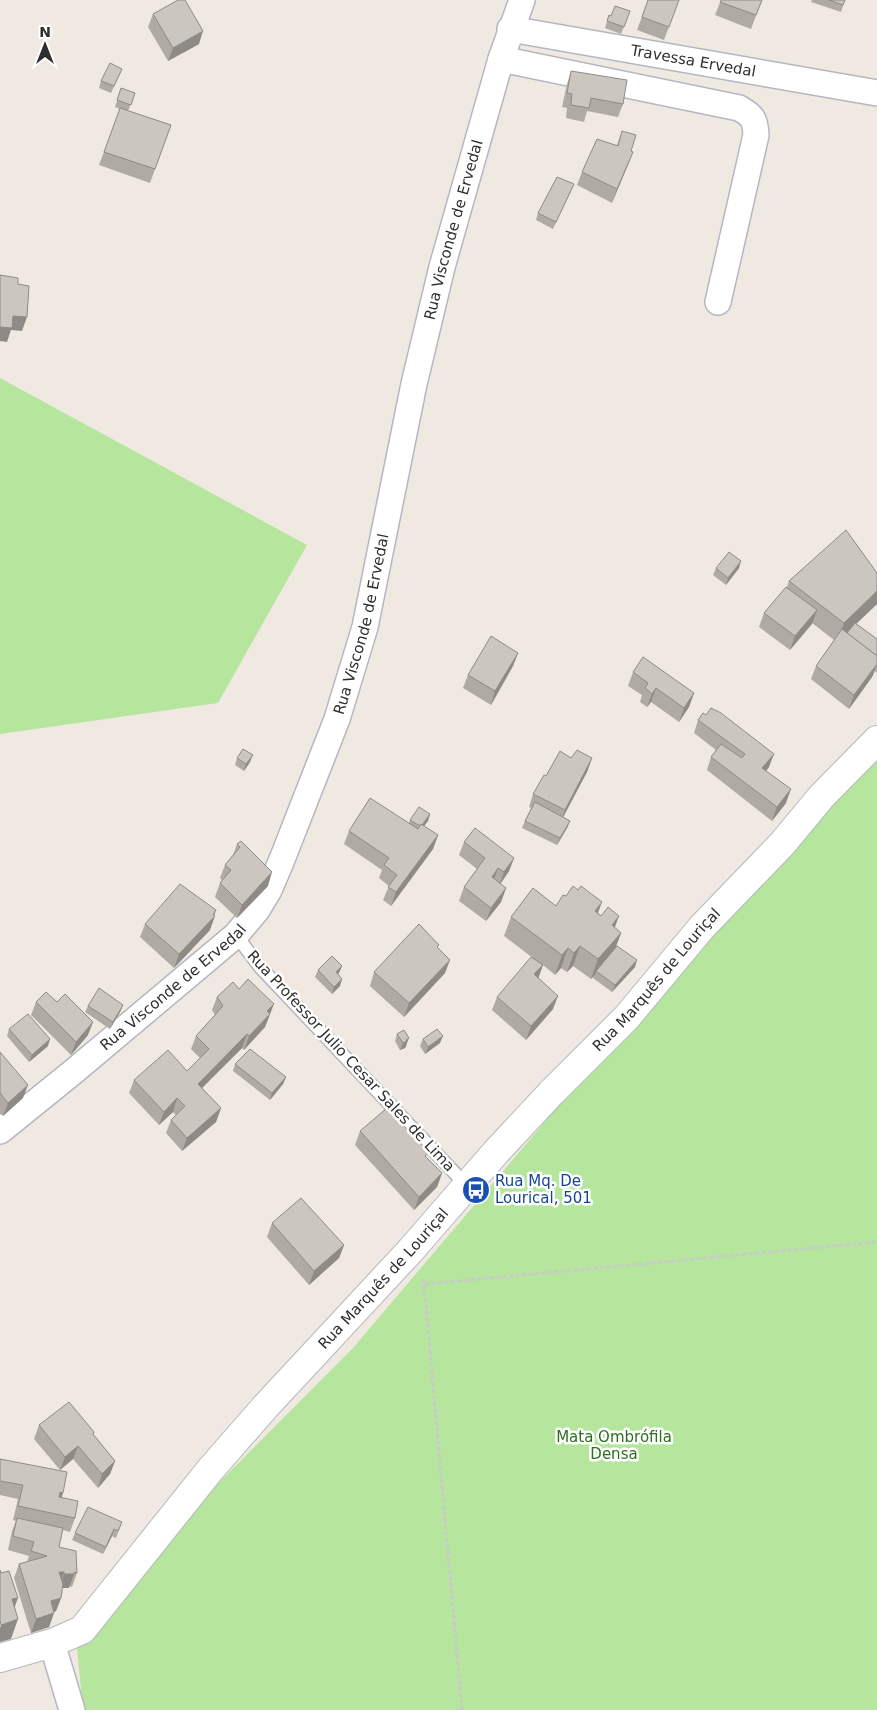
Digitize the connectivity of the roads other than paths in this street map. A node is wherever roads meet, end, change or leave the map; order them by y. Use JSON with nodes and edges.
{"nodes":[{"id":1,"x":522,"y":0,"type":"edge"},
{"id":2,"x":510,"y":29,"type":"junction"},
{"id":3,"x":501,"y":59,"type":"junction"},
{"id":4,"x":877,"y":93,"type":"edge"},
{"id":5,"x":718,"y":302,"type":"dead end"},
{"id":6,"x":877,"y":740,"type":"edge"},
{"id":7,"x":236,"y":935,"type":"junction"},
{"id":8,"x":0,"y":1131,"type":"edge"},
{"id":9,"x":467,"y":1186,"type":"junction"},
{"id":10,"x":52,"y":1643,"type":"junction"},
{"id":11,"x":0,"y":1658,"type":"edge"},
{"id":12,"x":72,"y":1710,"type":"edge"}],
"edges":[{"from":1,"to":2,"type":"street","name":"Rua Visconde de Ervedal"},
{"from":2,"to":3,"type":"street","name":"Rua Visconde de Ervedal"},
{"from":2,"to":4,"type":"street","name":"Travessa Ervedal"},
{"from":3,"to":5,"type":"street"},
{"from":3,"to":7,"type":"street","name":"Rua Visconde de Ervedal"},
{"from":6,"to":9,"type":"main road","name":"Rua Marquês de Louriçal"},
{"from":7,"to":8,"type":"street","name":"Rua Visconde de Ervedal"},
{"from":7,"to":9,"type":"lane","name":"Rua Professor Julio Cesar Sales de Lima"},
{"from":9,"to":10,"type":"main road","name":"Rua Marquês de Louriçal"},
{"from":10,"to":11,"type":"main road","name":"Rua Marquês de Louriçal"},
{"from":10,"to":12,"type":"street"}]}
